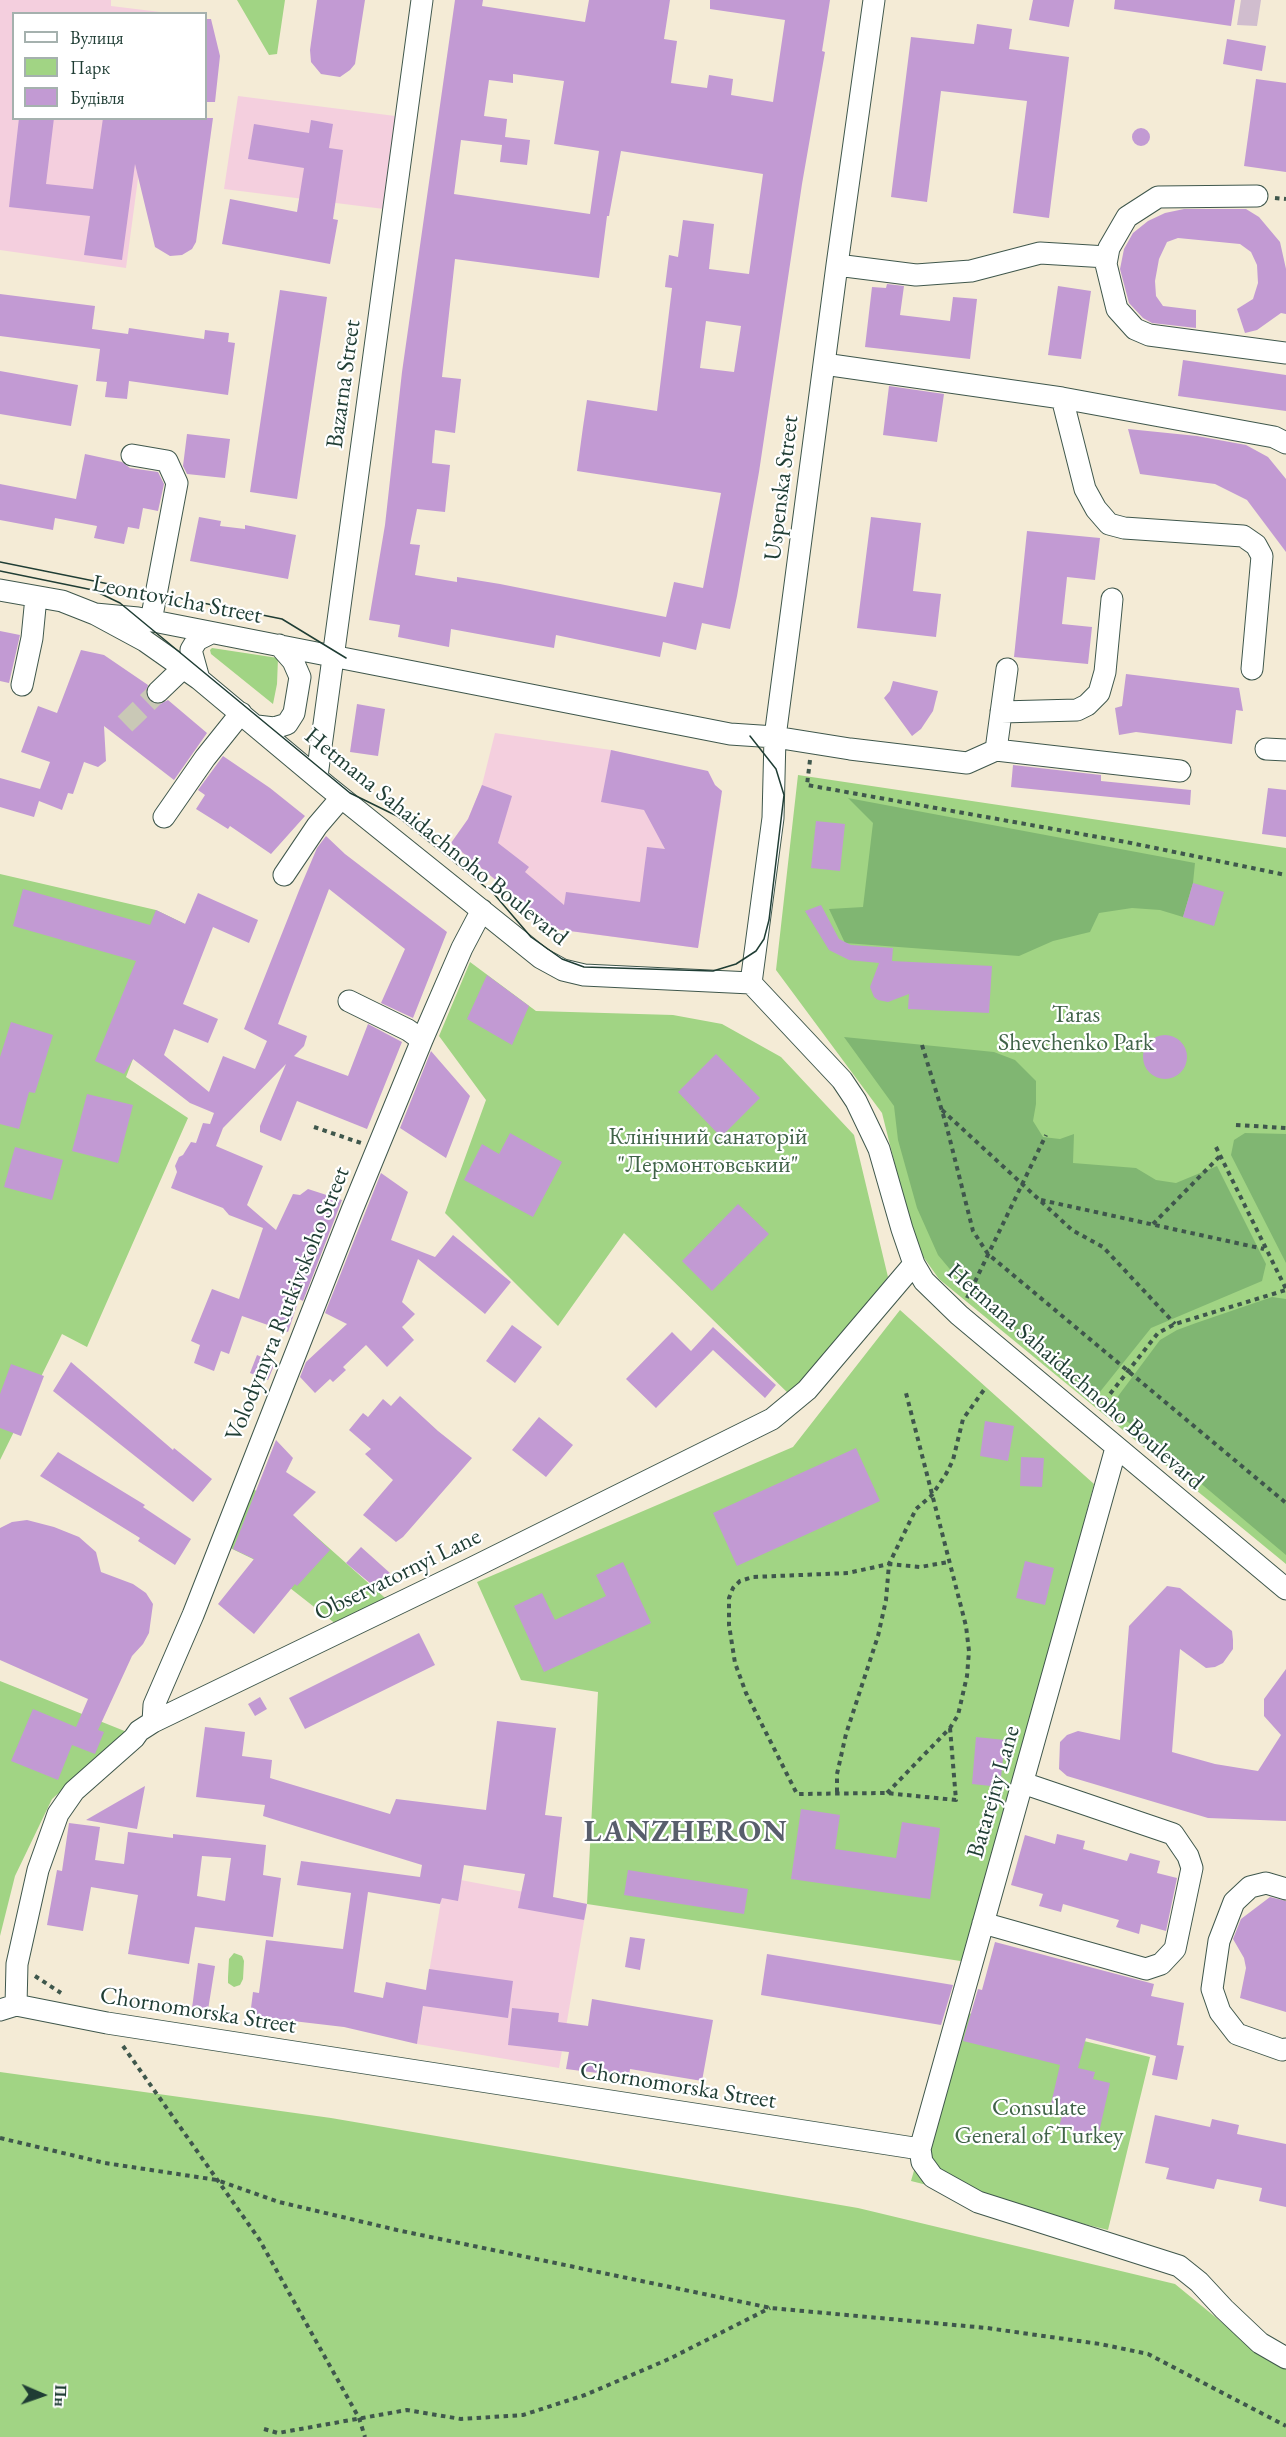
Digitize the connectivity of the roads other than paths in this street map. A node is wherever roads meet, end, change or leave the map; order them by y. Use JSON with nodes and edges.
{"nodes":[{"id":1,"x":422,"y":0,"type":"edge"},
{"id":2,"x":874,"y":0,"type":"edge"},
{"id":3,"x":1257,"y":196,"type":"road end"},
{"id":4,"x":1107,"y":257,"type":"junction"},
{"id":5,"x":837,"y":265,"type":"junction"},
{"id":6,"x":1286,"y":353,"type":"edge"},
{"id":7,"x":824,"y":364,"type":"junction"},
{"id":8,"x":1062,"y":398,"type":"junction"},
{"id":9,"x":1286,"y":443,"type":"edge"},
{"id":10,"x":132,"y":454,"type":"dead end"},
{"id":11,"x":0,"y":590,"type":"edge"},
{"id":12,"x":36,"y":597,"type":"junction"},
{"id":13,"x":1112,"y":599,"type":"dead end"},
{"id":14,"x":95,"y":614,"type":"junction"},
{"id":15,"x":151,"y":621,"type":"junction"},
{"id":16,"x":211,"y":633,"type":"junction"},
{"id":17,"x":279,"y":645,"type":"junction"},
{"id":18,"x":340,"y":657,"type":"junction"},
{"id":19,"x":1007,"y":669,"type":"dead end"},
{"id":20,"x":1252,"y":669,"type":"dead end"},
{"id":21,"x":191,"y":673,"type":"junction"},
{"id":22,"x":22,"y":685,"type":"dead end"},
{"id":23,"x":158,"y":692,"type":"tunnel mouth"},
{"id":24,"x":1001,"y":712,"type":"junction"},
{"id":25,"x":249,"y":720,"type":"junction"},
{"id":26,"x":775,"y":737,"type":"junction"},
{"id":27,"x":996,"y":750,"type":"junction"},
{"id":28,"x":1180,"y":771,"type":"dead end"},
{"id":29,"x":317,"y":776,"type":"junction"},
{"id":30,"x":337,"y":803,"type":"junction"},
{"id":31,"x":164,"y":817,"type":"dead end"},
{"id":32,"x":318,"y":841,"type":"dead end"},
{"id":33,"x":284,"y":875,"type":"dead end"},
{"id":34,"x":482,"y":910,"type":"junction"},
{"id":35,"x":751,"y":983,"type":"junction"},
{"id":36,"x":349,"y":1001,"type":"dead end"},
{"id":37,"x":422,"y":1040,"type":"junction"},
{"id":38,"x":914,"y":1264,"type":"junction"},
{"id":39,"x":1116,"y":1448,"type":"junction"},
{"id":40,"x":1286,"y":1589,"type":"edge"},
{"id":41,"x":153,"y":1722,"type":"junction"},
{"id":42,"x":1023,"y":1784,"type":"junction"},
{"id":43,"x":1286,"y":1889,"type":"edge"},
{"id":44,"x":983,"y":1923,"type":"junction"},
{"id":45,"x":8,"y":2007,"type":"edge"},
{"id":46,"x":1286,"y":2049,"type":"edge"},
{"id":47,"x":920,"y":2150,"type":"junction"},
{"id":48,"x":1286,"y":2358,"type":"edge"}],
"edges":[{"from":1,"to":18,"type":"street","name":"Bazarna Street"},
{"from":2,"to":5,"type":"street","name":"Uspenska Street"},
{"from":3,"to":4,"type":"street"},
{"from":4,"to":5,"type":"street"},
{"from":4,"to":6,"type":"street"},
{"from":5,"to":7,"type":"street","name":"Uspenska Street"},
{"from":7,"to":8,"type":"street"},
{"from":7,"to":26,"type":"street","name":"Uspenska Street"},
{"from":8,"to":9,"type":"street"},
{"from":8,"to":20,"type":"street"},
{"from":10,"to":15,"type":"street"},
{"from":11,"to":12,"type":"street","name":"Leontovicha Street"},
{"from":12,"to":14,"type":"street","name":"Leontovicha Street"},
{"from":12,"to":22,"type":"street"},
{"from":13,"to":24,"type":"street"},
{"from":14,"to":15,"type":"street","name":"Leontovicha Street"},
{"from":14,"to":21,"type":"street","name":"Hetmana Sahaidachnoho Boulevard"},
{"from":15,"to":16,"type":"street","name":"Leontovicha Street"},
{"from":16,"to":17,"type":"street","name":"Leontovicha Street"},
{"from":16,"to":21,"type":"street"},
{"from":17,"to":18,"type":"street","name":"Leontovicha Street"},
{"from":17,"to":25,"type":"street"},
{"from":18,"to":26,"type":"street","name":"Leontovicha Street"},
{"from":18,"to":29,"type":"street","name":"Bazarna Street"},
{"from":19,"to":24,"type":"street"},
{"from":21,"to":23,"type":"street"},
{"from":21,"to":25,"type":"street","name":"Hetmana Sahaidachnoho Boulevard"},
{"from":24,"to":27,"type":"street"},
{"from":25,"to":29,"type":"street","name":"Hetmana Sahaidachnoho Boulevard"},
{"from":25,"to":31,"type":"street"},
{"from":26,"to":27,"type":"street"},
{"from":26,"to":35,"type":"street","name":"Uspenska Street"},
{"from":27,"to":28,"type":"street"},
{"from":29,"to":30,"type":"street","name":"Hetmana Sahaidachnoho Boulevard"},
{"from":30,"to":32,"type":"street"},
{"from":30,"to":33,"type":"street"},
{"from":30,"to":34,"type":"street","name":"Hetmana Sahaidachnoho Boulevard"},
{"from":34,"to":35,"type":"street","name":"Hetmana Sahaidachnoho Boulevard"},
{"from":34,"to":37,"type":"street","name":"Volodymyra Rutkivskoho Street"},
{"from":35,"to":38,"type":"street","name":"Hetmana Sahaidachnoho Boulevard"},
{"from":36,"to":37,"type":"street"},
{"from":37,"to":41,"type":"street","name":"Volodymyra Rutkivskoho Street"},
{"from":38,"to":39,"type":"street","name":"Hetmana Sahaidachnoho Boulevard"},
{"from":38,"to":41,"type":"street","name":"Observatornyi Lane"},
{"from":39,"to":40,"type":"street","name":"Hetmana Sahaidachnoho Boulevard"},
{"from":39,"to":42,"type":"street","name":"Batarejny Lane"},
{"from":41,"to":45,"type":"street","name":"Observatornyi Lane"},
{"from":42,"to":44,"type":"street","name":"Batarejny Lane"},
{"from":42,"to":44,"type":"street"},
{"from":43,"to":46,"type":"street"},
{"from":44,"to":47,"type":"street","name":"Batarejny Lane"},
{"from":45,"to":47,"type":"street","name":"Chornomorska Street"},
{"from":47,"to":48,"type":"street"}]}
